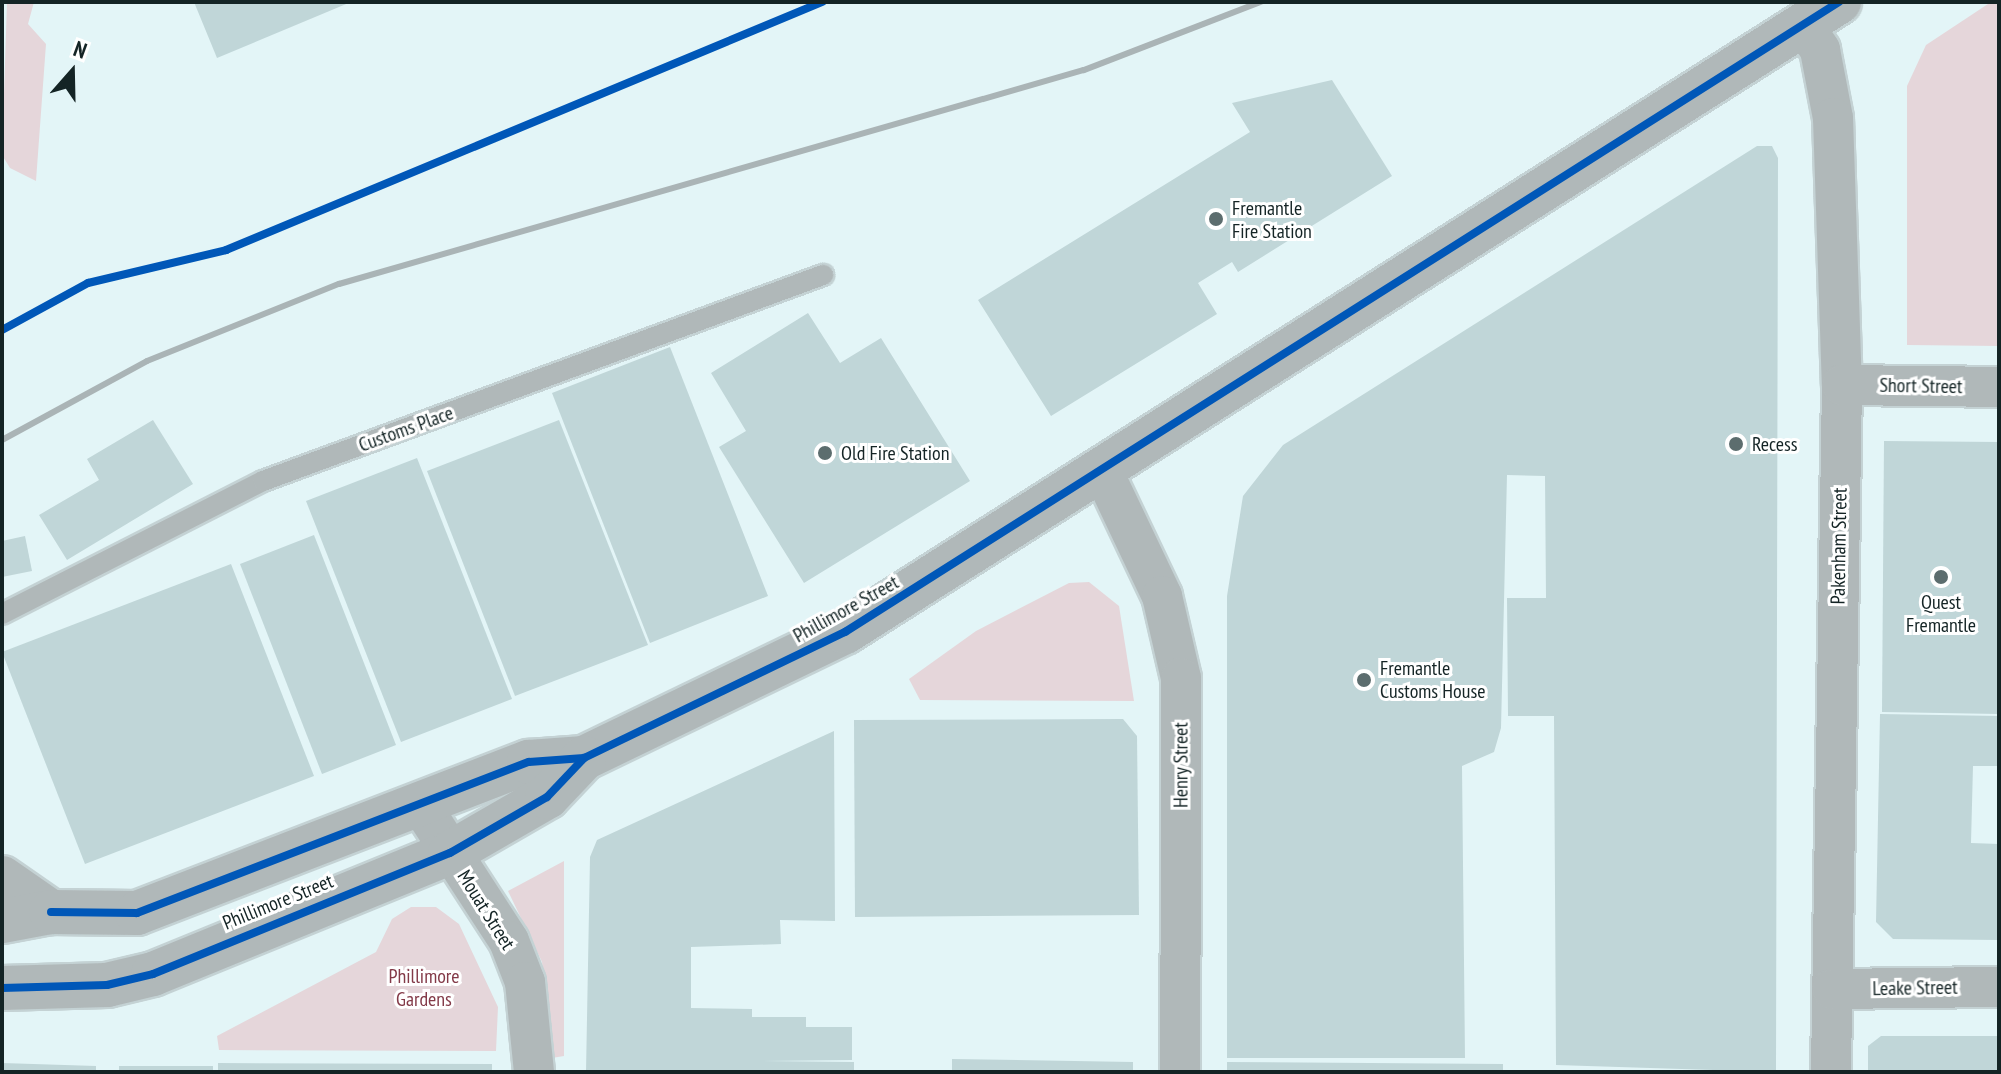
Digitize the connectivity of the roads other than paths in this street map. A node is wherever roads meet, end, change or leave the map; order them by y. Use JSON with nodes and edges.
{"nodes":[{"id":1,"x":1822,"y":14,"type":"edge"},
{"id":2,"x":823,"y":275,"type":"dead end"},
{"id":3,"x":1842,"y":385,"type":"junction"},
{"id":4,"x":1999,"y":387,"type":"edge"},
{"id":5,"x":1104,"y":474,"type":"junction"},
{"id":6,"x":2,"y":614,"type":"edge"},
{"id":7,"x":584,"y":758,"type":"junction"},
{"id":8,"x":420,"y":804,"type":"junction"},
{"id":9,"x":450,"y":853,"type":"junction"},
{"id":10,"x":2,"y":878,"type":"edge"},
{"id":11,"x":51,"y":912,"type":"junction"},
{"id":12,"x":2,"y":921,"type":"edge"},
{"id":13,"x":1999,"y":987,"type":"edge"},
{"id":14,"x":2,"y":988,"type":"edge"},
{"id":15,"x":1832,"y":989,"type":"junction"},
{"id":16,"x":534,"y":1072,"type":"edge"},
{"id":17,"x":1180,"y":1072,"type":"edge"},
{"id":18,"x":1831,"y":1072,"type":"edge"}],
"edges":[{"from":1,"to":3,"type":"street","name":"Pakenham Street"},
{"from":1,"to":5,"type":"street","name":"Phillimore Street"},
{"from":2,"to":6,"type":"lane","name":"Customs Place"},
{"from":3,"to":4,"type":"street","name":"Short Street"},
{"from":3,"to":15,"type":"street","name":"Pakenham Street"},
{"from":5,"to":7,"type":"street","name":"Phillimore Street"},
{"from":5,"to":17,"type":"street","name":"Henry Street"},
{"from":7,"to":8,"type":"street","name":"Phillimore Street"},
{"from":7,"to":9,"type":"street","name":"Phillimore Street"},
{"from":8,"to":9,"type":"street","name":"Mouat Street"},
{"from":8,"to":11,"type":"street","name":"Phillimore Street"},
{"from":9,"to":14,"type":"street","name":"Phillimore Street"},
{"from":9,"to":16,"type":"street","name":"Mouat Street"},
{"from":10,"to":11,"type":"street"},
{"from":11,"to":12,"type":"street","name":"Phillimore Street"},
{"from":13,"to":15,"type":"street","name":"Leake Street"},
{"from":15,"to":18,"type":"street","name":"Pakenham Street"}]}
